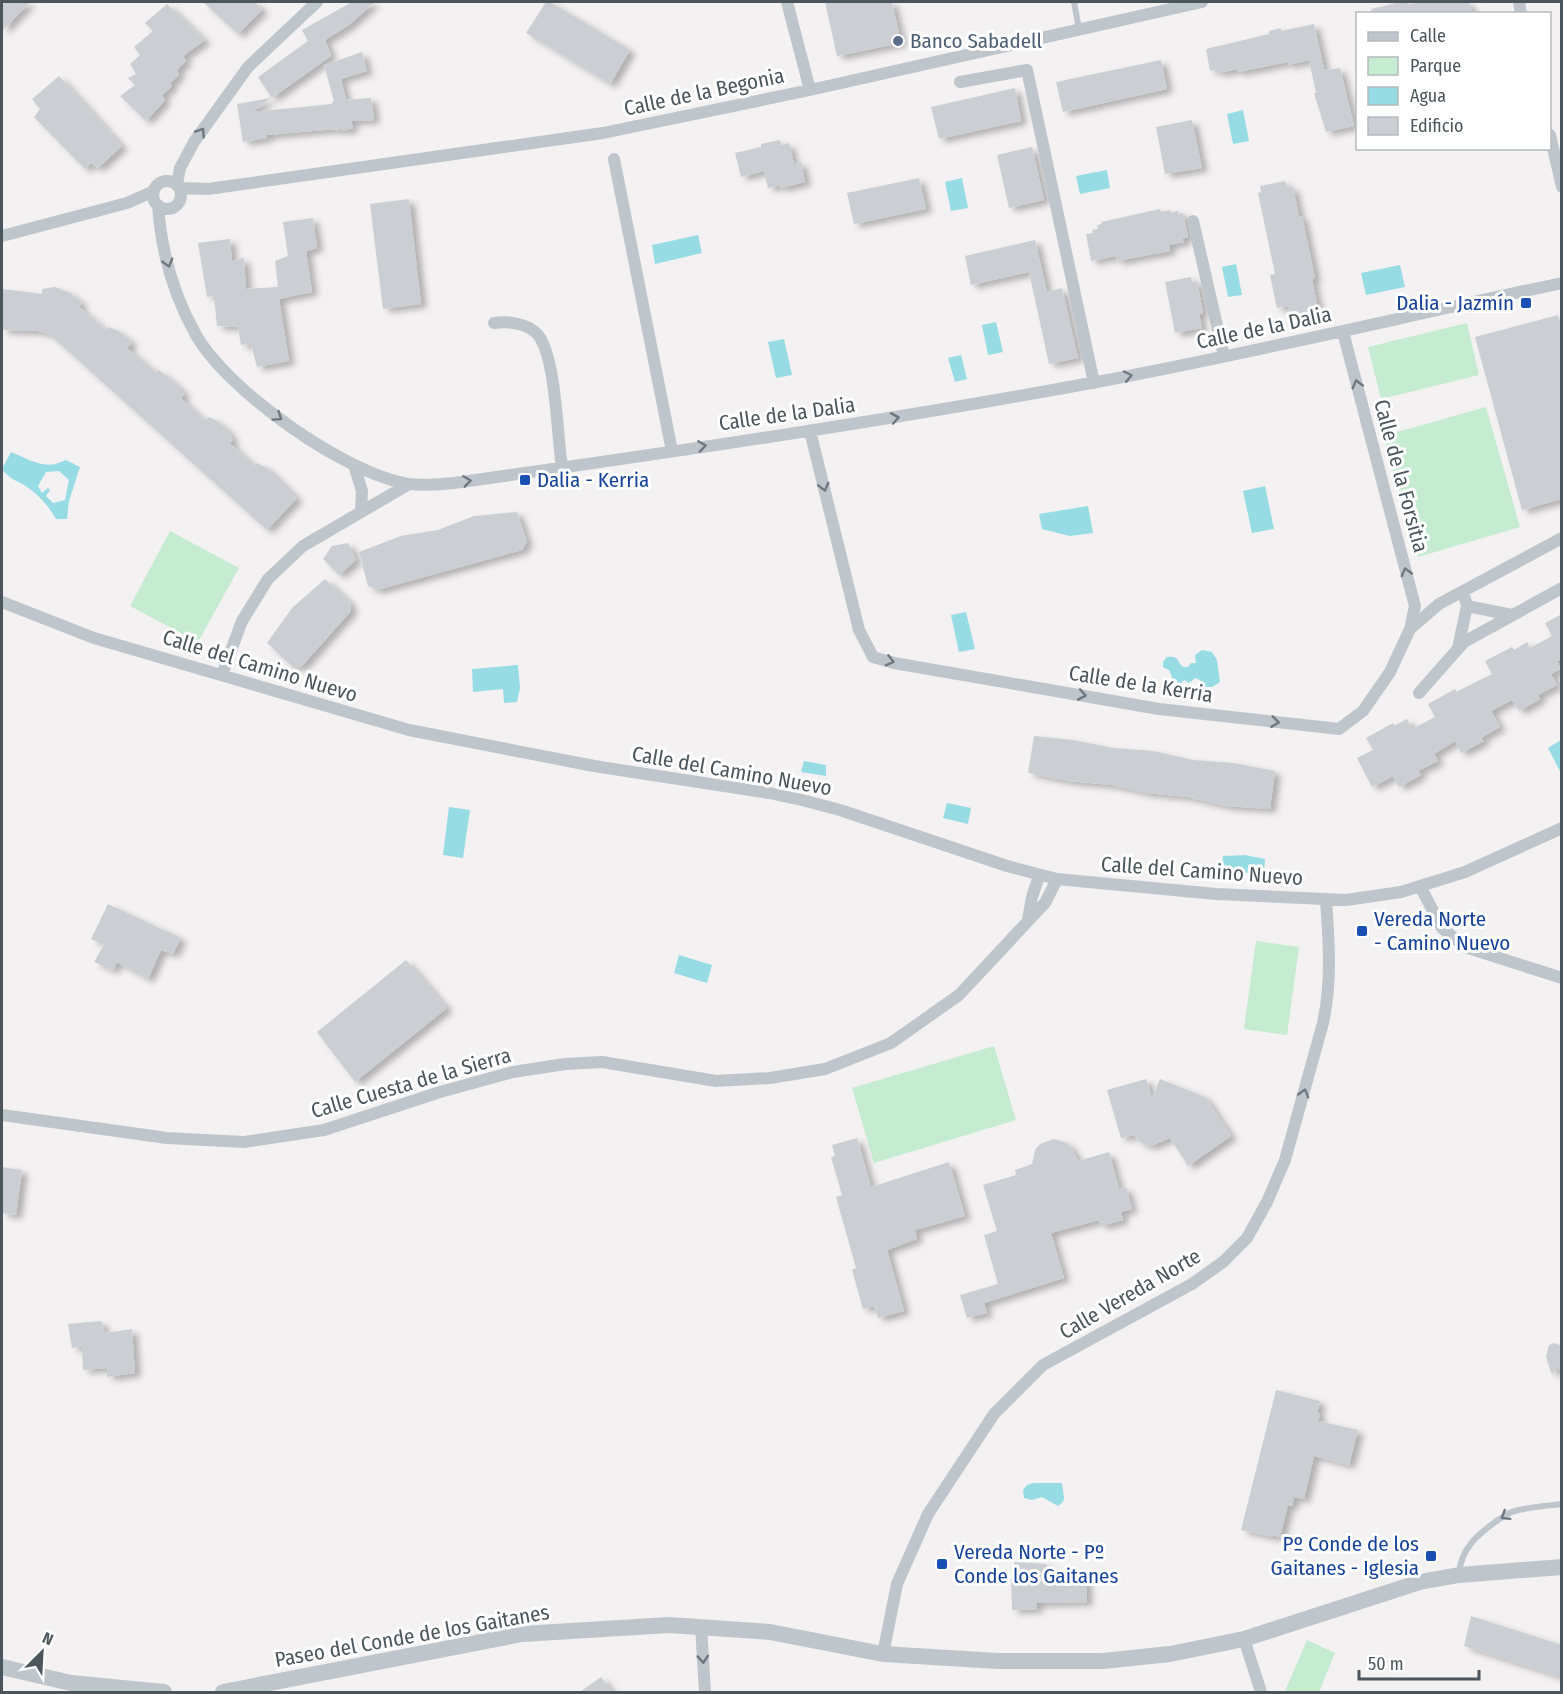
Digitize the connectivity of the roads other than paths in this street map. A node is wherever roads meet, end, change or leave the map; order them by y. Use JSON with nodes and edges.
{"nodes":[{"id":1,"x":317,"y":2,"type":"edge"},
{"id":2,"x":787,"y":2,"type":"edge"},
{"id":3,"x":1074,"y":2,"type":"edge"},
{"id":4,"x":1202,"y":2,"type":"edge"},
{"id":5,"x":1080,"y":29,"type":"junction"},
{"id":6,"x":960,"y":82,"type":"dead end"},
{"id":7,"x":810,"y":90,"type":"junction"},
{"id":8,"x":1551,"y":139,"type":"edge"},
{"id":9,"x":614,"y":159,"type":"dead end"},
{"id":10,"x":1562,"y":188,"type":"edge"},
{"id":11,"x":179,"y":191,"type":"junction"},
{"id":12,"x":156,"y":200,"type":"junction"},
{"id":13,"x":1193,"y":221,"type":"dead end"},
{"id":14,"x":2,"y":236,"type":"edge"},
{"id":15,"x":1562,"y":283,"type":"edge"},
{"id":16,"x":494,"y":323,"type":"dead end"},
{"id":17,"x":1343,"y":332,"type":"junction"},
{"id":18,"x":1224,"y":356,"type":"junction"},
{"id":19,"x":1094,"y":383,"type":"junction"},
{"id":20,"x":810,"y":430,"type":"junction"},
{"id":21,"x":672,"y":451,"type":"junction"},
{"id":22,"x":354,"y":465,"type":"junction"},
{"id":23,"x":562,"y":467,"type":"junction"},
{"id":24,"x":409,"y":484,"type":"junction"},
{"id":25,"x":361,"y":512,"type":"junction"},
{"id":26,"x":1562,"y":538,"type":"edge"},
{"id":27,"x":1562,"y":588,"type":"edge"},
{"id":28,"x":1463,"y":591,"type":"junction"},
{"id":29,"x":2,"y":602,"type":"edge"},
{"id":30,"x":1467,"y":606,"type":"junction"},
{"id":31,"x":1512,"y":615,"type":"junction"},
{"id":32,"x":1410,"y":629,"type":"junction"},
{"id":33,"x":1458,"y":649,"type":"junction"},
{"id":34,"x":222,"y":675,"type":"junction"},
{"id":35,"x":1419,"y":693,"type":"dead end"},
{"id":36,"x":1562,"y":828,"type":"edge"},
{"id":37,"x":1039,"y":876,"type":"junction"},
{"id":38,"x":1057,"y":879,"type":"junction"},
{"id":39,"x":1420,"y":886,"type":"junction"},
{"id":40,"x":1326,"y":900,"type":"junction"},
{"id":41,"x":1028,"y":920,"type":"junction"},
{"id":42,"x":1562,"y":978,"type":"edge"},
{"id":43,"x":2,"y":1115,"type":"edge"},
{"id":44,"x":1562,"y":1504,"type":"edge"},
{"id":45,"x":1562,"y":1567,"type":"edge"},
{"id":46,"x":1459,"y":1575,"type":"junction"},
{"id":47,"x":701,"y":1626,"type":"junction"},
{"id":48,"x":1244,"y":1639,"type":"junction"},
{"id":49,"x":883,"y":1654,"type":"junction"},
{"id":50,"x":2,"y":1667,"type":"edge"},
{"id":51,"x":70,"y":1688,"type":"edge"},
{"id":52,"x":164,"y":1692,"type":"edge"},
{"id":53,"x":222,"y":1692,"type":"edge"},
{"id":54,"x":705,"y":1692,"type":"edge"},
{"id":55,"x":1261,"y":1692,"type":"edge"}],
"edges":[{"from":11,"to":1,"type":"street","one_way":true},
{"from":2,"to":7,"type":"street"},
{"from":3,"to":5,"type":"lane"},
{"from":4,"to":5,"type":"street","name":"Calle de la Begonia"},
{"from":5,"to":7,"type":"street","name":"Calle de la Begonia"},
{"from":6,"to":19,"type":"street"},
{"from":7,"to":11,"type":"street","name":"Calle de la Begonia"},
{"from":8,"to":10,"type":"street"},
{"from":9,"to":21,"type":"street"},
{"from":11,"to":12,"type":"street"},
{"from":11,"to":12,"type":"street"},
{"from":12,"to":14,"type":"street"},
{"from":12,"to":22,"type":"street","name":"Calle de la Dalia","one_way":true},
{"from":13,"to":18,"type":"street"},
{"from":15,"to":17,"type":"street","name":"Calle de la Dalia"},
{"from":16,"to":23,"type":"street"},
{"from":17,"to":18,"type":"street","name":"Calle de la Dalia"},
{"from":32,"to":17,"type":"street","name":"Calle de la Forsitia","one_way":true},
{"from":19,"to":18,"type":"street","name":"Calle de la Dalia","one_way":true},
{"from":20,"to":19,"type":"street","name":"Calle de la Dalia","one_way":true},
{"from":21,"to":20,"type":"street","name":"Calle de la Dalia","one_way":true},
{"from":20,"to":32,"type":"street","name":"Calle de la Kerria","one_way":true},
{"from":21,"to":23,"type":"street","name":"Calle de la Dalia"},
{"from":22,"to":24,"type":"street","name":"Calle de la Dalia"},
{"from":22,"to":25,"type":"street"},
{"from":24,"to":23,"type":"street","name":"Calle de la Dalia","one_way":true},
{"from":24,"to":25,"type":"street"},
{"from":25,"to":34,"type":"street"},
{"from":26,"to":28,"type":"street","name":"Calle de la Kerria"},
{"from":27,"to":31,"type":"street"},
{"from":28,"to":30,"type":"street"},
{"from":28,"to":32,"type":"street","name":"Calle de la Kerria"},
{"from":29,"to":34,"type":"street","name":"Calle del Camino Nuevo"},
{"from":30,"to":31,"type":"street"},
{"from":30,"to":33,"type":"street"},
{"from":31,"to":33,"type":"street"},
{"from":33,"to":35,"type":"street"},
{"from":34,"to":37,"type":"street","name":"Calle del Camino Nuevo"},
{"from":36,"to":39,"type":"street","name":"Calle del Camino Nuevo"},
{"from":37,"to":38,"type":"street","name":"Calle del Camino Nuevo"},
{"from":37,"to":41,"type":"street"},
{"from":38,"to":40,"type":"street","name":"Calle del Camino Nuevo"},
{"from":38,"to":41,"type":"street","name":"Calle Cuesta de la Sierra"},
{"from":39,"to":40,"type":"street","name":"Calle del Camino Nuevo"},
{"from":39,"to":42,"type":"street"},
{"from":49,"to":40,"type":"street","name":"Calle Vereda Norte","one_way":true},
{"from":41,"to":43,"type":"street","name":"Calle Cuesta de la Sierra"},
{"from":44,"to":46,"type":"lane","one_way":true},
{"from":45,"to":46,"type":"street","name":"Paseo del Conde de los Gaitanes"},
{"from":46,"to":48,"type":"street","name":"Paseo del Conde de los Gaitanes"},
{"from":47,"to":49,"type":"street","name":"Paseo del Conde de los Gaitanes"},
{"from":47,"to":53,"type":"street","name":"Paseo del Conde de los Gaitanes"},
{"from":47,"to":54,"type":"street","one_way":true},
{"from":48,"to":49,"type":"street","name":"Paseo del Conde de los Gaitanes"},
{"from":48,"to":55,"type":"street"},
{"from":50,"to":51,"type":"street"},
{"from":51,"to":52,"type":"street"}]}
